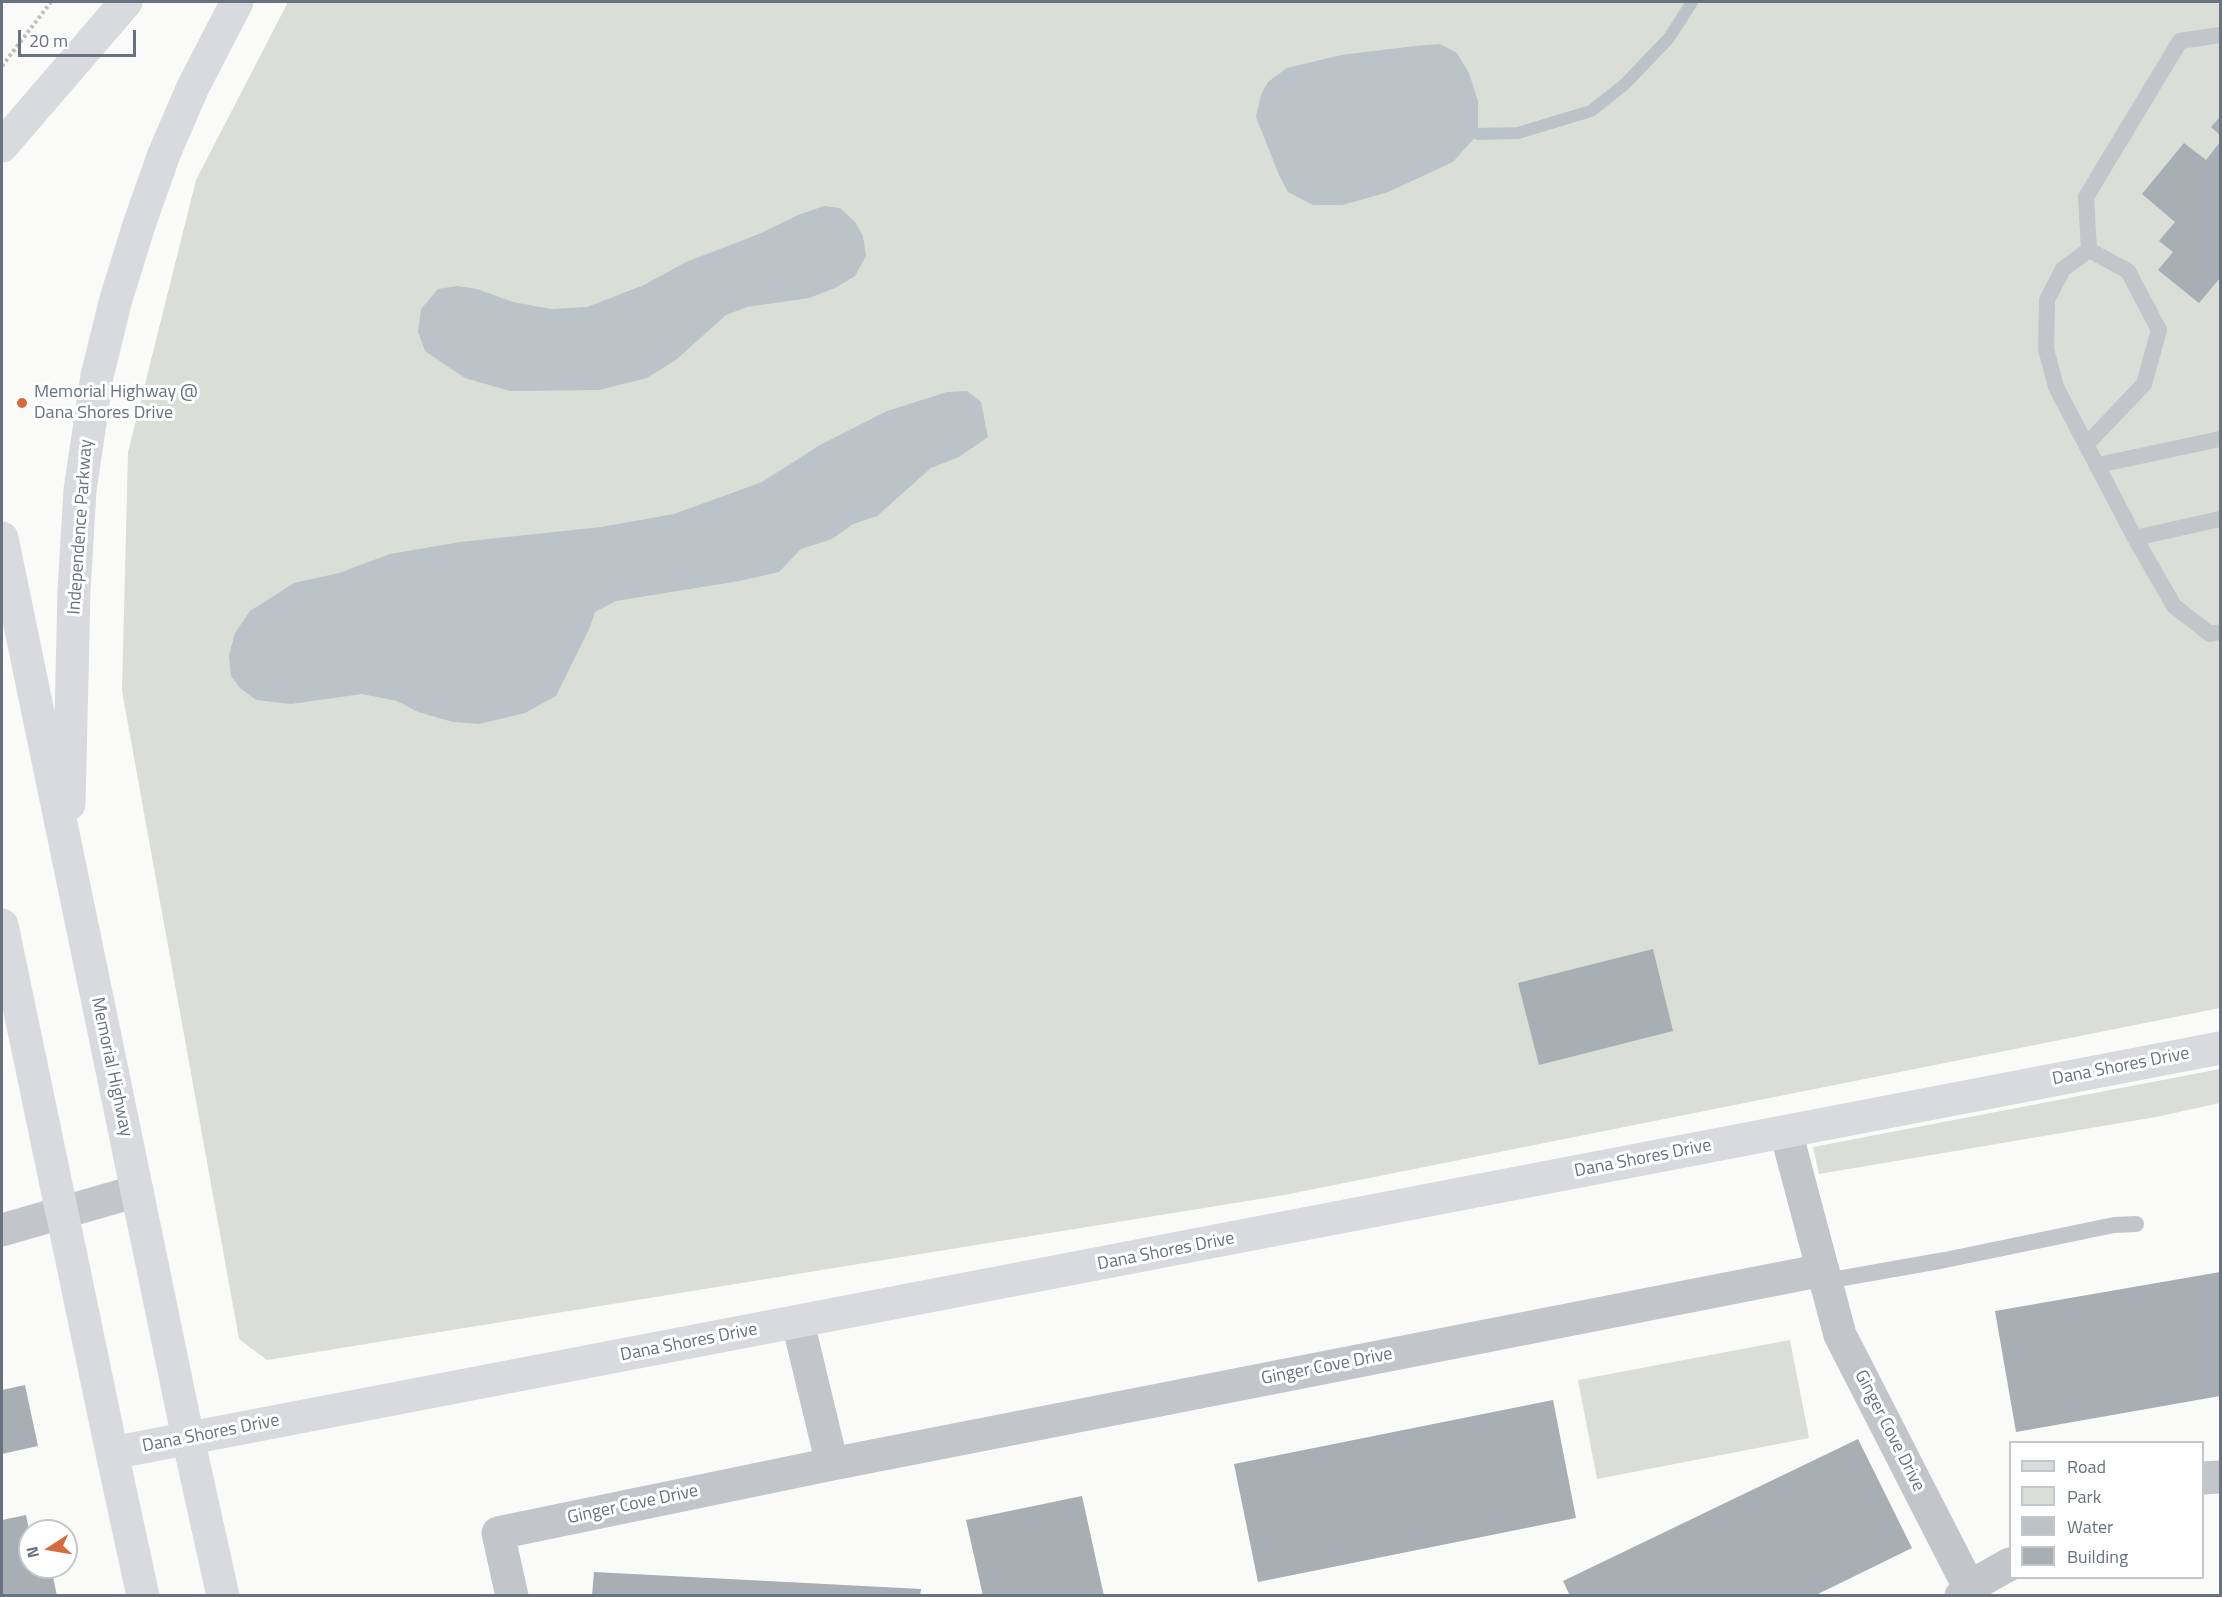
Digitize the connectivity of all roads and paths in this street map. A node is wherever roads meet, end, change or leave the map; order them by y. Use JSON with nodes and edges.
{"nodes":[{"id":1,"x":51,"y":2,"type":"edge"},
{"id":2,"x":126,"y":2,"type":"edge"},
{"id":3,"x":237,"y":2,"type":"edge"},
{"id":4,"x":2220,"y":35,"type":"edge"},
{"id":5,"x":2,"y":66,"type":"edge"},
{"id":6,"x":2,"y":146,"type":"edge"},
{"id":7,"x":2089,"y":250,"type":"junction"},
{"id":8,"x":2220,"y":439,"type":"edge"},
{"id":9,"x":2086,"y":444,"type":"junction"},
{"id":10,"x":2098,"y":465,"type":"junction"},
{"id":11,"x":2220,"y":519,"type":"edge"},
{"id":12,"x":2,"y":538,"type":"edge"},
{"id":13,"x":2135,"y":538,"type":"junction"},
{"id":14,"x":2220,"y":632,"type":"edge"},
{"id":15,"x":68,"y":863,"type":"junction"},
{"id":16,"x":2,"y":925,"type":"edge"},
{"id":17,"x":2220,"y":1048,"type":"edge"},
{"id":18,"x":1786,"y":1132,"type":"junction"},
{"id":19,"x":137,"y":1191,"type":"junction"},
{"id":20,"x":61,"y":1213,"type":"junction"},
{"id":21,"x":2136,"y":1224,"type":"dead end"},
{"id":22,"x":2,"y":1230,"type":"edge"},
{"id":23,"x":1825,"y":1275,"type":"junction"},
{"id":24,"x":798,"y":1323,"type":"junction"},
{"id":25,"x":188,"y":1438,"type":"junction"},
{"id":26,"x":112,"y":1453,"type":"junction"},
{"id":27,"x":832,"y":1464,"type":"junction"},
{"id":28,"x":2220,"y":1477,"type":"edge"},
{"id":29,"x":2204,"y":1478,"type":"edge"},
{"id":30,"x":2009,"y":1565,"type":"edge"},
{"id":31,"x":1965,"y":1591,"type":"edge"},
{"id":32,"x":143,"y":1596,"type":"edge"},
{"id":33,"x":223,"y":1596,"type":"edge"},
{"id":34,"x":512,"y":1596,"type":"edge"}],
"edges":[{"from":1,"to":5,"type":"path"},
{"from":2,"to":6,"type":"main road"},
{"from":3,"to":15,"type":"main road","name":"Independence Parkway"},
{"from":4,"to":7,"type":"lane"},
{"from":7,"to":9,"type":"lane"},
{"from":7,"to":9,"type":"lane"},
{"from":8,"to":10,"type":"lane"},
{"from":9,"to":10,"type":"lane"},
{"from":10,"to":13,"type":"lane"},
{"from":11,"to":13,"type":"lane"},
{"from":12,"to":15,"type":"main road","name":"Memorial Highway"},
{"from":13,"to":14,"type":"lane"},
{"from":15,"to":19,"type":"main road","name":"Memorial Highway"},
{"from":16,"to":20,"type":"main road"},
{"from":17,"to":18,"type":"main road","name":"Dana Shores Drive"},
{"from":18,"to":23,"type":"street","name":"Ginger Cove Drive"},
{"from":18,"to":24,"type":"main road","name":"Dana Shores Drive"},
{"from":19,"to":20,"type":"street"},
{"from":19,"to":25,"type":"main road","name":"Memorial Highway"},
{"from":20,"to":22,"type":"street"},
{"from":20,"to":26,"type":"main road"},
{"from":21,"to":23,"type":"lane"},
{"from":23,"to":27,"type":"street","name":"Ginger Cove Drive"},
{"from":23,"to":31,"type":"street","name":"Ginger Cove Drive"},
{"from":24,"to":25,"type":"main road","name":"Dana Shores Drive"},
{"from":24,"to":27,"type":"street"},
{"from":25,"to":26,"type":"main road","name":"Dana Shores Drive"},
{"from":25,"to":33,"type":"main road","name":"Memorial Highway"},
{"from":26,"to":32,"type":"main road"},
{"from":27,"to":34,"type":"street","name":"Ginger Cove Drive"},
{"from":28,"to":29,"type":"street"},
{"from":30,"to":31,"type":"street","name":"Ginger Cove Drive"}]}
